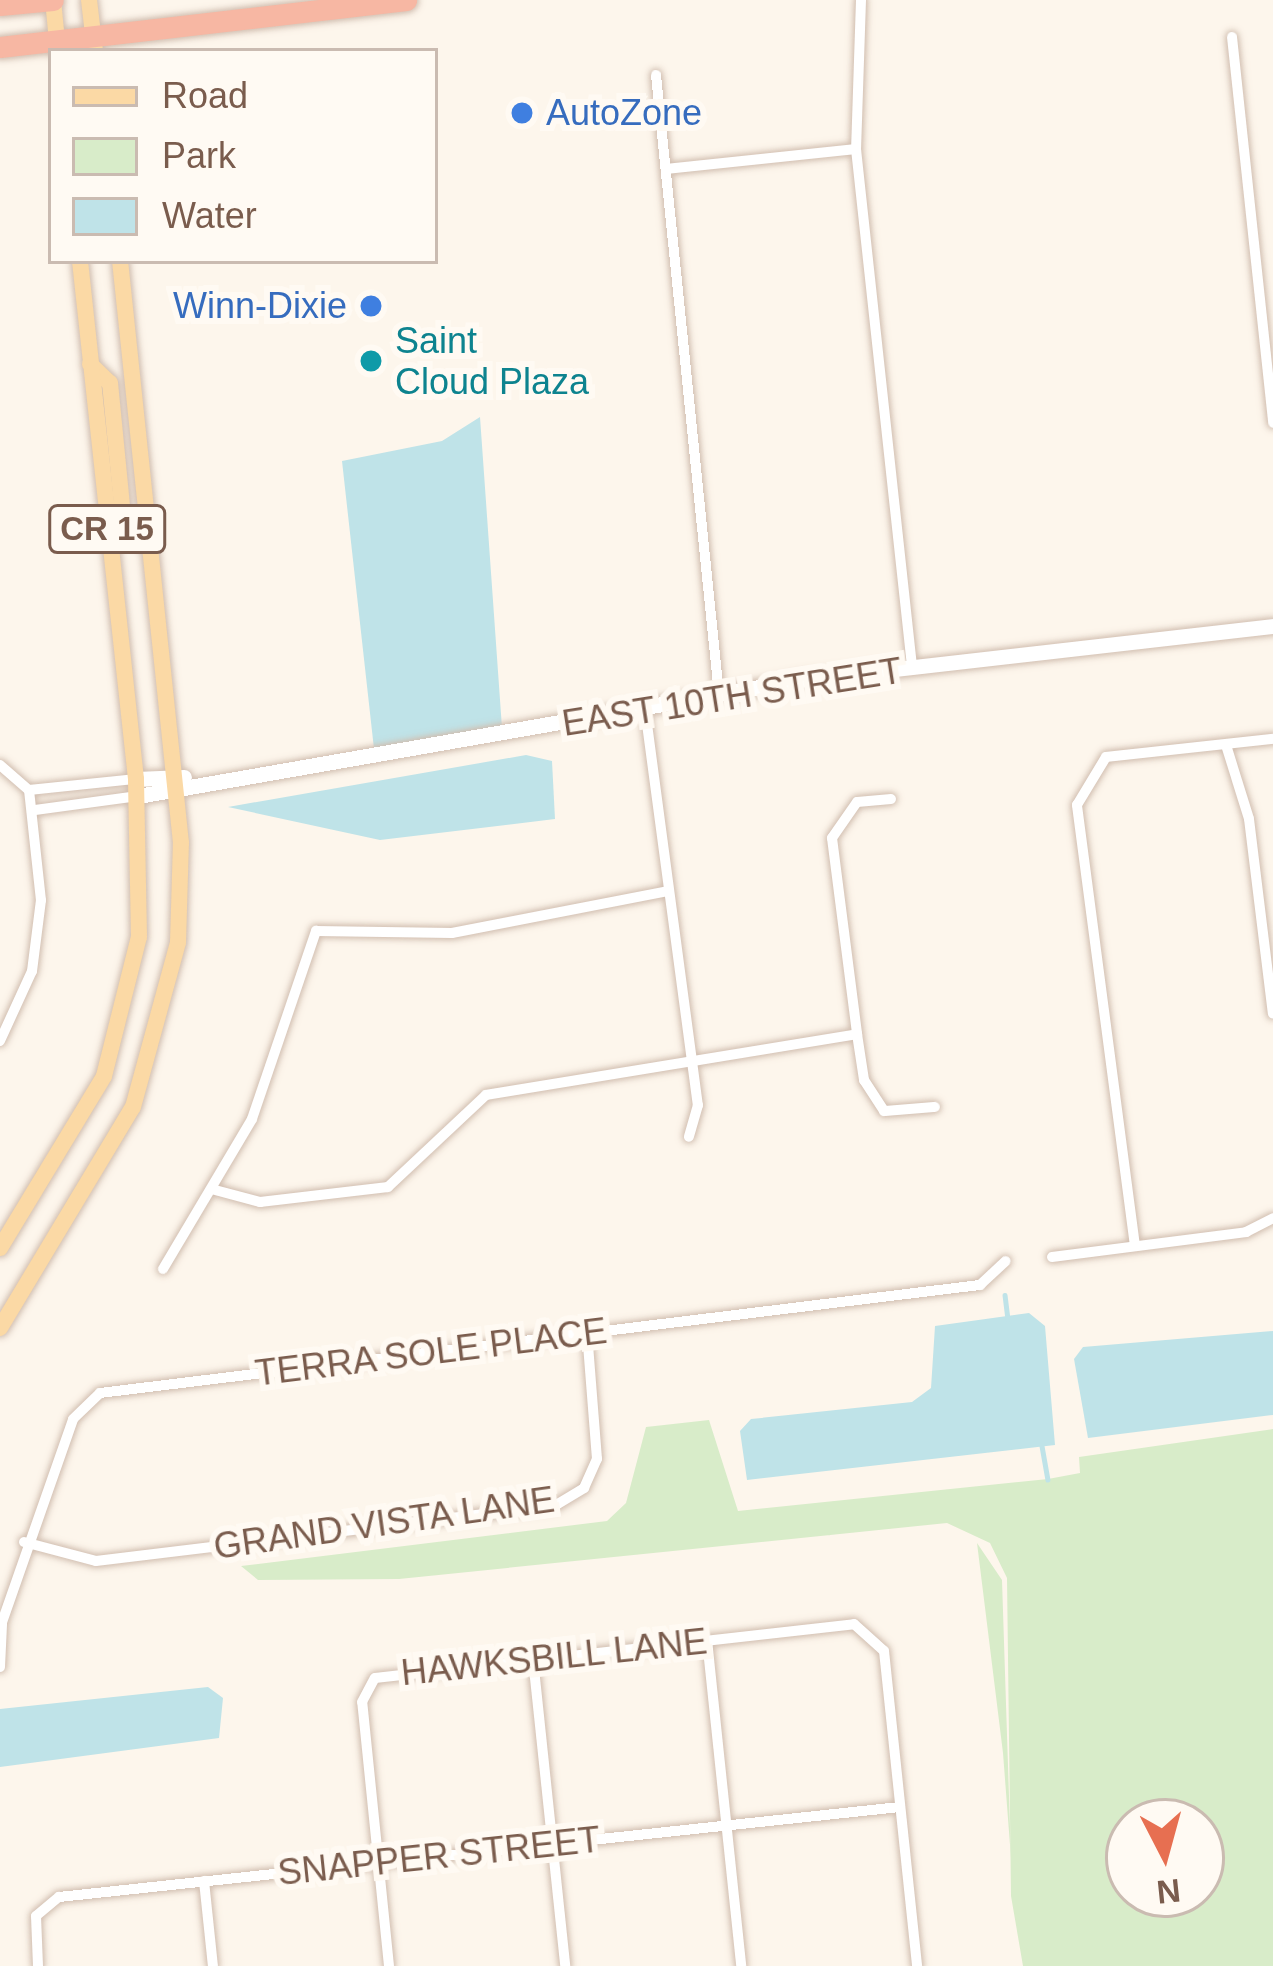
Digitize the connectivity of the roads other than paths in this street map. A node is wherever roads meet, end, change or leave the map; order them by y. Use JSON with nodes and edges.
{"nodes":[{"id":1,"x":53,"y":0,"type":"edge"},
{"id":2,"x":89,"y":0,"type":"edge"},
{"id":3,"x":406,"y":0,"type":"edge"},
{"id":4,"x":861,"y":0,"type":"edge"},
{"id":5,"x":0,"y":5,"type":"edge"},
{"id":6,"x":1232,"y":38,"type":"dead end"},
{"id":7,"x":95,"y":44,"type":"edge"},
{"id":8,"x":57,"y":46,"type":"edge"},
{"id":9,"x":0,"y":47,"type":"edge"},
{"id":10,"x":656,"y":75,"type":"dead end"},
{"id":11,"x":856,"y":149,"type":"junction"},
{"id":12,"x":666,"y":169,"type":"junction"},
{"id":13,"x":80,"y":264,"type":"edge"},
{"id":14,"x":120,"y":264,"type":"edge"},
{"id":15,"x":91,"y":364,"type":"junction"},
{"id":16,"x":1273,"y":423,"type":"edge"},
{"id":17,"x":150,"y":547,"type":"junction"},
{"id":18,"x":1273,"y":626,"type":"edge"},
{"id":19,"x":912,"y":666,"type":"junction"},
{"id":20,"x":719,"y":694,"type":"junction"},
{"id":21,"x":645,"y":709,"type":"junction"},
{"id":22,"x":1273,"y":740,"type":"edge"},
{"id":23,"x":1226,"y":745,"type":"junction"},
{"id":24,"x":0,"y":765,"type":"edge"},
{"id":25,"x":175,"y":773,"type":"junction"},
{"id":26,"x":193,"y":781,"type":"junction"},
{"id":27,"x":137,"y":787,"type":"junction"},
{"id":28,"x":29,"y":790,"type":"junction"},
{"id":29,"x":176,"y":793,"type":"junction"},
{"id":30,"x":891,"y":800,"type":"dead end"},
{"id":31,"x":35,"y":810,"type":"junction"},
{"id":32,"x":669,"y":891,"type":"junction"},
{"id":33,"x":1273,"y":1014,"type":"edge"},
{"id":34,"x":856,"y":1034,"type":"junction"},
{"id":35,"x":0,"y":1041,"type":"edge"},
{"id":36,"x":692,"y":1054,"type":"junction"},
{"id":37,"x":935,"y":1107,"type":"dead end"},
{"id":38,"x":689,"y":1138,"type":"dead end"},
{"id":39,"x":215,"y":1190,"type":"junction"},
{"id":40,"x":1273,"y":1218,"type":"edge"},
{"id":41,"x":1135,"y":1246,"type":"junction"},
{"id":42,"x":0,"y":1248,"type":"edge"},
{"id":43,"x":1052,"y":1257,"type":"dead end"},
{"id":44,"x":1006,"y":1261,"type":"dead end"},
{"id":45,"x":163,"y":1268,"type":"dead end"},
{"id":46,"x":0,"y":1328,"type":"edge"},
{"id":47,"x":587,"y":1333,"type":"junction"},
{"id":48,"x":24,"y":1542,"type":"junction"},
{"id":49,"x":1,"y":1626,"type":"edge"},
{"id":50,"x":707,"y":1640,"type":"junction"},
{"id":51,"x":533,"y":1659,"type":"junction"},
{"id":52,"x":0,"y":1667,"type":"edge"},
{"id":53,"x":900,"y":1807,"type":"junction"},
{"id":54,"x":727,"y":1826,"type":"junction"},
{"id":55,"x":552,"y":1844,"type":"junction"},
{"id":56,"x":379,"y":1862,"type":"junction"},
{"id":57,"x":204,"y":1881,"type":"junction"},
{"id":58,"x":38,"y":1966,"type":"edge"},
{"id":59,"x":213,"y":1966,"type":"edge"},
{"id":60,"x":389,"y":1966,"type":"edge"},
{"id":61,"x":565,"y":1966,"type":"edge"},
{"id":62,"x":742,"y":1966,"type":"edge"},
{"id":63,"x":917,"y":1966,"type":"edge"}],
"edges":[{"from":1,"to":5,"type":"highway"},
{"from":1,"to":8,"type":"main road"},
{"from":2,"to":7,"type":"main road"},
{"from":3,"to":7,"type":"highway"},
{"from":4,"to":11,"type":"street"},
{"from":6,"to":16,"type":"street"},
{"from":7,"to":8,"type":"highway"},
{"from":8,"to":9,"type":"highway"},
{"from":10,"to":12,"type":"street"},
{"from":11,"to":12,"type":"street"},
{"from":11,"to":19,"type":"street"},
{"from":12,"to":20,"type":"street"},
{"from":13,"to":15,"type":"main road","number":"CR 15"},
{"from":14,"to":17,"type":"main road","number":"CR 15"},
{"from":15,"to":17,"type":"main road"},
{"from":15,"to":27,"type":"main road","number":"CR 15"},
{"from":17,"to":25,"type":"main road","number":"CR 15"},
{"from":18,"to":19,"type":"street","name":"EAST 10TH STREET"},
{"from":19,"to":20,"type":"street","name":"EAST 10TH STREET"},
{"from":20,"to":21,"type":"street","name":"EAST 10TH STREET"},
{"from":21,"to":26,"type":"street","name":"EAST 10TH STREET"},
{"from":21,"to":32,"type":"street"},
{"from":22,"to":23,"type":"street"},
{"from":23,"to":33,"type":"street"},
{"from":23,"to":41,"type":"street"},
{"from":24,"to":28,"type":"street"},
{"from":25,"to":26,"type":"street"},
{"from":25,"to":27,"type":"street"},
{"from":25,"to":29,"type":"main road","number":"CR 15"},
{"from":26,"to":29,"type":"street","name":"EAST 10TH STREET"},
{"from":27,"to":28,"type":"street"},
{"from":27,"to":29,"type":"street"},
{"from":27,"to":31,"type":"street"},
{"from":27,"to":42,"type":"main road","number":"CR 15"},
{"from":28,"to":31,"type":"street"},
{"from":29,"to":46,"type":"main road","number":"CR 15"},
{"from":30,"to":34,"type":"street"},
{"from":31,"to":35,"type":"street"},
{"from":32,"to":36,"type":"street"},
{"from":32,"to":39,"type":"street"},
{"from":34,"to":36,"type":"street"},
{"from":34,"to":37,"type":"street"},
{"from":36,"to":38,"type":"street"},
{"from":36,"to":39,"type":"street"},
{"from":39,"to":45,"type":"street"},
{"from":40,"to":41,"type":"street"},
{"from":41,"to":43,"type":"street"},
{"from":44,"to":47,"type":"street","name":"TERRA SOLE PLACE"},
{"from":47,"to":48,"type":"street","name":"TERRA SOLE PLACE"},
{"from":47,"to":48,"type":"street","name":"GRAND VISTA LANE"},
{"from":48,"to":49,"type":"street","name":"TERRA SOLE PLACE"},
{"from":49,"to":52,"type":"street","name":"TERRA SOLE PLACE"},
{"from":50,"to":51,"type":"street","name":"HAWKSBILL LANE"},
{"from":50,"to":53,"type":"street","name":"HAWKSBILL LANE"},
{"from":50,"to":54,"type":"street"},
{"from":51,"to":55,"type":"street"},
{"from":51,"to":56,"type":"street","name":"HAWKSBILL LANE"},
{"from":53,"to":54,"type":"street","name":"SNAPPER STREET"},
{"from":53,"to":63,"type":"street"},
{"from":54,"to":55,"type":"street","name":"SNAPPER STREET"},
{"from":54,"to":62,"type":"street"},
{"from":55,"to":56,"type":"street","name":"SNAPPER STREET"},
{"from":55,"to":61,"type":"street"},
{"from":56,"to":57,"type":"street","name":"SNAPPER STREET"},
{"from":56,"to":60,"type":"street","name":"HAWKSBILL LANE"},
{"from":57,"to":58,"type":"street","name":"SNAPPER STREET"},
{"from":57,"to":59,"type":"street"}]}
